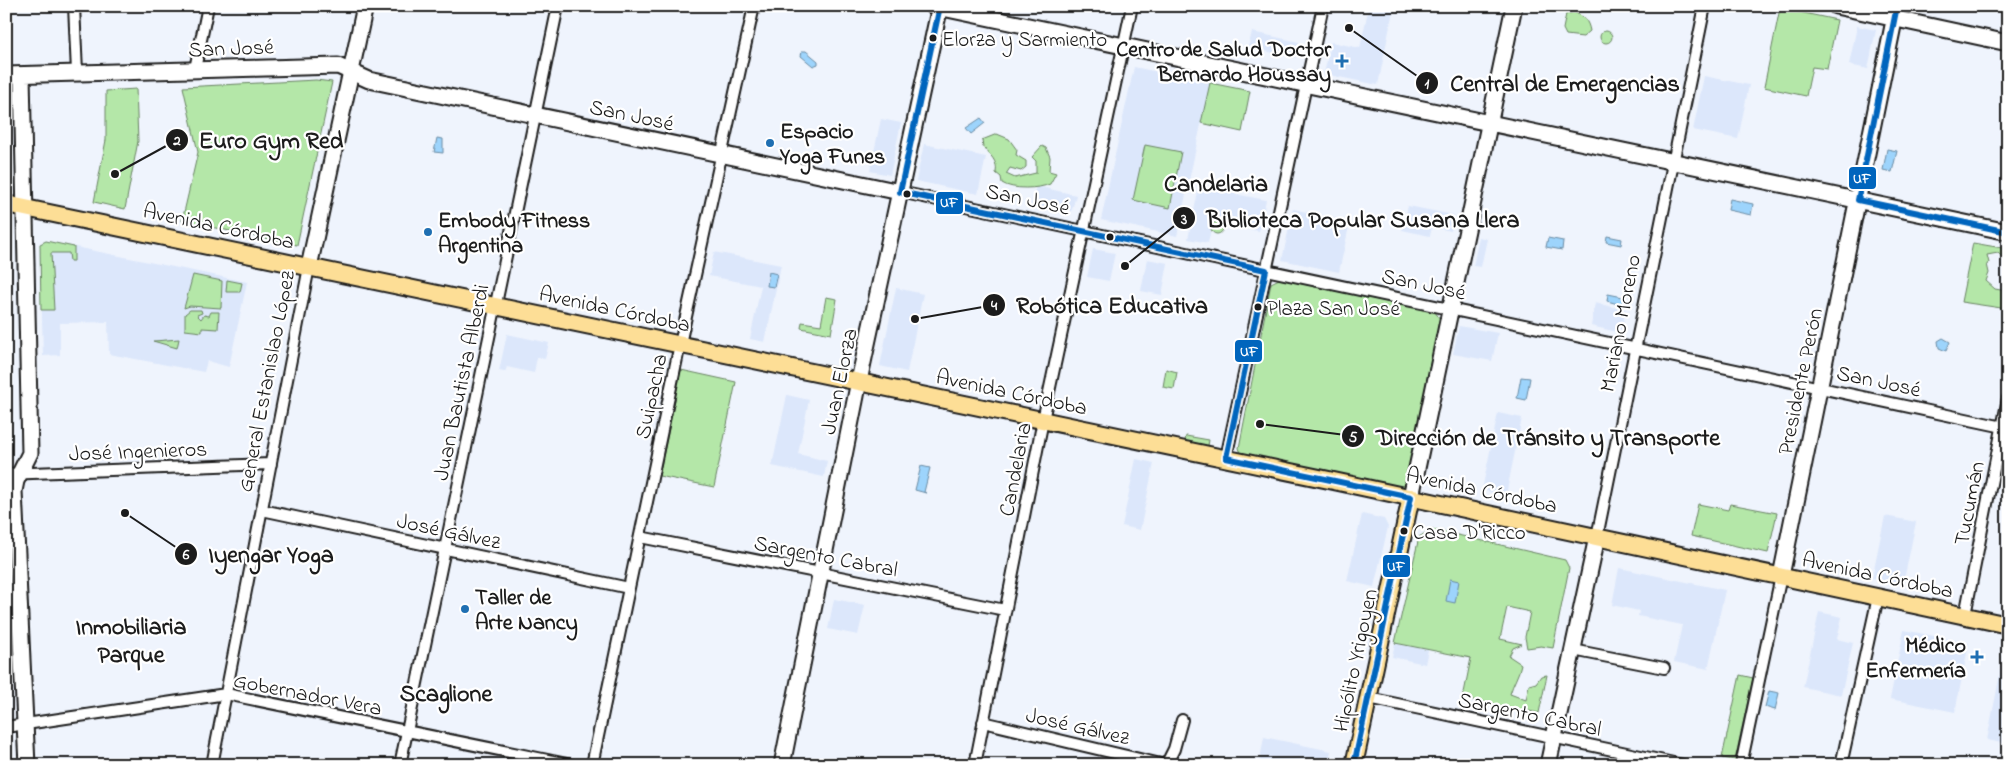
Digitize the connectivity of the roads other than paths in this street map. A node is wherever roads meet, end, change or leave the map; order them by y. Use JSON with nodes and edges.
{"nodes":[{"id":1,"x":74,"y":6,"type":"edge"},
{"id":2,"x":208,"y":6,"type":"edge"},
{"id":3,"x":365,"y":6,"type":"edge"},
{"id":4,"x":558,"y":6,"type":"edge"},
{"id":5,"x":754,"y":6,"type":"edge"},
{"id":6,"x":1132,"y":6,"type":"edge"},
{"id":7,"x":1323,"y":6,"type":"edge"},
{"id":8,"x":1514,"y":6,"type":"edge"},
{"id":9,"x":1705,"y":6,"type":"edge"},
{"id":10,"x":1836,"y":6,"type":"edge"},
{"id":11,"x":938,"y":7,"type":"edge"},
{"id":12,"x":1896,"y":12,"type":"edge"},
{"id":13,"x":2008,"y":43,"type":"edge"},
{"id":14,"x":1124,"y":46,"type":"junction"},
{"id":15,"x":195,"y":69,"type":"junction"},
{"id":16,"x":78,"y":72,"type":"junction"},
{"id":17,"x":351,"y":72,"type":"junction"},
{"id":18,"x":6,"y":75,"type":"edge"},
{"id":19,"x":22,"y":75,"type":"junction"},
{"id":20,"x":1306,"y":84,"type":"junction"},
{"id":21,"x":535,"y":115,"type":"junction"},
{"id":22,"x":1490,"y":123,"type":"junction"},
{"id":23,"x":721,"y":154,"type":"junction"},
{"id":24,"x":1673,"y":162,"type":"junction"},
{"id":25,"x":900,"y":192,"type":"junction"},
{"id":26,"x":1858,"y":200,"type":"junction"},
{"id":27,"x":6,"y":204,"type":"edge"},
{"id":28,"x":24,"y":207,"type":"junction"},
{"id":29,"x":1085,"y":232,"type":"junction"},
{"id":30,"x":2008,"y":232,"type":"edge"},
{"id":31,"x":309,"y":267,"type":"junction"},
{"id":32,"x":1266,"y":270,"type":"junction"},
{"id":33,"x":494,"y":305,"type":"junction"},
{"id":34,"x":1451,"y":310,"type":"junction"},
{"id":35,"x":680,"y":344,"type":"junction"},
{"id":36,"x":1635,"y":349,"type":"junction"},
{"id":37,"x":859,"y":381,"type":"junction"},
{"id":38,"x":1819,"y":389,"type":"junction"},
{"id":39,"x":2008,"y":398,"type":"edge"},
{"id":40,"x":1043,"y":420,"type":"junction"},
{"id":41,"x":2005,"y":428,"type":"edge"},
{"id":42,"x":1226,"y":458,"type":"junction"},
{"id":43,"x":271,"y":464,"type":"junction"},
{"id":44,"x":13,"y":473,"type":"edge"},
{"id":45,"x":1411,"y":497,"type":"junction"},
{"id":46,"x":262,"y":510,"type":"junction"},
{"id":47,"x":640,"y":536,"type":"junction"},
{"id":48,"x":1597,"y":537,"type":"junction"},
{"id":49,"x":444,"y":549,"type":"junction"},
{"id":50,"x":820,"y":573,"type":"junction"},
{"id":51,"x":1781,"y":576,"type":"junction"},
{"id":52,"x":629,"y":588,"type":"junction"},
{"id":53,"x":1878,"y":597,"type":"junction"},
{"id":54,"x":1005,"y":610,"type":"junction"},
{"id":55,"x":1965,"y":615,"type":"junction"},
{"id":56,"x":2008,"y":624,"type":"edge"},
{"id":57,"x":1573,"y":650,"type":"junction"},
{"id":58,"x":1664,"y":668,"type":"dead end"},
{"id":59,"x":226,"y":694,"type":"junction"},
{"id":60,"x":1368,"y":698,"type":"junction"},
{"id":61,"x":1182,"y":720,"type":"dead end"},
{"id":62,"x":983,"y":722,"type":"junction"},
{"id":63,"x":26,"y":724,"type":"junction"},
{"id":64,"x":6,"y":727,"type":"edge"},
{"id":65,"x":407,"y":731,"type":"junction"},
{"id":66,"x":1554,"y":736,"type":"junction"},
{"id":67,"x":27,"y":765,"type":"edge"},
{"id":68,"x":212,"y":765,"type":"edge"},
{"id":69,"x":400,"y":765,"type":"edge"},
{"id":70,"x":572,"y":765,"type":"edge"},
{"id":71,"x":592,"y":765,"type":"edge"},
{"id":72,"x":782,"y":765,"type":"edge"},
{"id":73,"x":975,"y":765,"type":"edge"},
{"id":74,"x":1165,"y":765,"type":"edge"},
{"id":75,"x":1354,"y":765,"type":"edge"},
{"id":76,"x":1548,"y":765,"type":"edge"},
{"id":77,"x":1683,"y":765,"type":"edge"},
{"id":78,"x":1741,"y":765,"type":"edge"},
{"id":79,"x":1841,"y":765,"type":"edge"}],
"edges":[{"from":1,"to":16,"type":"street"},
{"from":2,"to":15,"type":"street"},
{"from":3,"to":17,"type":"street","name":"General Estanislao López"},
{"from":4,"to":21,"type":"street","name":"Juan Bautista Alberdi"},
{"from":5,"to":23,"type":"street","name":"Suipacha"},
{"from":6,"to":14,"type":"street","name":"Candelaria"},
{"from":7,"to":20,"type":"street"},
{"from":8,"to":22,"type":"street","name":"Hipólito Yrigoyen"},
{"from":9,"to":24,"type":"street","name":"Mariano Moreno"},
{"from":10,"to":12,"type":"street"},
{"from":11,"to":14,"type":"street"},
{"from":11,"to":25,"type":"street","name":"Juan Elorza"},
{"from":12,"to":13,"type":"street"},
{"from":12,"to":26,"type":"street","name":"Presidente Perón"},
{"from":14,"to":20,"type":"street"},
{"from":14,"to":29,"type":"street","name":"Candelaria"},
{"from":15,"to":16,"type":"street","name":"San José"},
{"from":15,"to":17,"type":"street","name":"San José"},
{"from":16,"to":19,"type":"street","name":"San José"},
{"from":17,"to":21,"type":"street","name":"San José"},
{"from":17,"to":31,"type":"street","name":"General Estanislao López"},
{"from":18,"to":19,"type":"street","name":"San José"},
{"from":19,"to":28,"type":"street"},
{"from":20,"to":22,"type":"street"},
{"from":20,"to":32,"type":"street"},
{"from":21,"to":23,"type":"street","name":"San José"},
{"from":21,"to":33,"type":"street","name":"Juan Bautista Alberdi"},
{"from":22,"to":24,"type":"street"},
{"from":22,"to":34,"type":"street","name":"Hipólito Yrigoyen"},
{"from":23,"to":25,"type":"street","name":"San José"},
{"from":23,"to":35,"type":"street","name":"Suipacha"},
{"from":24,"to":26,"type":"street"},
{"from":24,"to":36,"type":"street","name":"Mariano Moreno"},
{"from":25,"to":29,"type":"street","name":"San José"},
{"from":25,"to":37,"type":"street","name":"Juan Elorza"},
{"from":26,"to":30,"type":"street"},
{"from":26,"to":38,"type":"street","name":"Presidente Perón"},
{"from":27,"to":28,"type":"main road","name":"Avenida Córdoba"},
{"from":28,"to":31,"type":"main road","name":"Avenida Córdoba"},
{"from":28,"to":44,"type":"street"},
{"from":29,"to":32,"type":"street","name":"San José"},
{"from":29,"to":40,"type":"street","name":"Candelaria"},
{"from":31,"to":33,"type":"main road","name":"Avenida Córdoba"},
{"from":31,"to":43,"type":"street","name":"General Estanislao López"},
{"from":32,"to":34,"type":"street","name":"San José"},
{"from":32,"to":42,"type":"street"},
{"from":33,"to":35,"type":"main road","name":"Avenida Córdoba"},
{"from":33,"to":49,"type":"street","name":"Juan Bautista Alberdi"},
{"from":34,"to":36,"type":"street","name":"San José"},
{"from":34,"to":45,"type":"street","name":"Hipólito Yrigoyen"},
{"from":35,"to":37,"type":"main road","name":"Avenida Córdoba"},
{"from":35,"to":47,"type":"street","name":"Suipacha"},
{"from":36,"to":38,"type":"street","name":"San José"},
{"from":36,"to":48,"type":"street","name":"Mariano Moreno"},
{"from":37,"to":40,"type":"main road","name":"Avenida Córdoba"},
{"from":37,"to":50,"type":"street","name":"Juan Elorza"},
{"from":38,"to":41,"type":"street","name":"San José"},
{"from":38,"to":51,"type":"street","name":"Presidente Perón"},
{"from":39,"to":41,"type":"street","name":"Tucumán"},
{"from":40,"to":42,"type":"main road","name":"Avenida Córdoba"},
{"from":40,"to":54,"type":"street","name":"Candelaria"},
{"from":41,"to":55,"type":"street","name":"Tucumán"},
{"from":42,"to":45,"type":"main road","name":"Avenida Córdoba"},
{"from":43,"to":44,"type":"street","name":"José Ingenieros"},
{"from":43,"to":46,"type":"street","name":"General Estanislao López"},
{"from":44,"to":63,"type":"street"},
{"from":45,"to":48,"type":"main road","name":"Avenida Córdoba"},
{"from":45,"to":60,"type":"main road","name":"Hipólito Yrigoyen"},
{"from":46,"to":49,"type":"street","name":"José Gálvez"},
{"from":46,"to":59,"type":"street","name":"General Estanislao López"},
{"from":47,"to":50,"type":"street","name":"Sargento Cabral"},
{"from":47,"to":52,"type":"street","name":"Suipacha"},
{"from":48,"to":51,"type":"main road","name":"Avenida Córdoba"},
{"from":48,"to":57,"type":"street","name":"Mariano Moreno"},
{"from":49,"to":52,"type":"street","name":"José Gálvez"},
{"from":49,"to":65,"type":"street","name":"Juan Bautista Alberdi"},
{"from":50,"to":54,"type":"street","name":"Sargento Cabral"},
{"from":50,"to":72,"type":"street","name":"Juan Elorza"},
{"from":51,"to":53,"type":"main road","name":"Avenida Córdoba"},
{"from":51,"to":78,"type":"street","name":"Presidente Perón"},
{"from":52,"to":71,"type":"street","name":"Suipacha"},
{"from":53,"to":55,"type":"main road","name":"Avenida Córdoba"},
{"from":53,"to":79,"type":"street"},
{"from":54,"to":62,"type":"street","name":"Candelaria"},
{"from":55,"to":56,"type":"main road","name":"Avenida Córdoba"},
{"from":57,"to":58,"type":"street"},
{"from":57,"to":66,"type":"street","name":"Mariano Moreno"},
{"from":59,"to":63,"type":"street","name":"Gobernador Vera"},
{"from":59,"to":65,"type":"street","name":"Gobernador Vera"},
{"from":59,"to":68,"type":"street","name":"General Estanislao López"},
{"from":60,"to":66,"type":"street","name":"Sargento Cabral"},
{"from":60,"to":75,"type":"main road","name":"Hipólito Yrigoyen"},
{"from":61,"to":74,"type":"street"},
{"from":62,"to":73,"type":"street","name":"Candelaria"},
{"from":62,"to":74,"type":"street","name":"José Gálvez"},
{"from":63,"to":64,"type":"street","name":"Gobernador Vera"},
{"from":63,"to":67,"type":"street"},
{"from":65,"to":69,"type":"street","name":"Juan Bautista Alberdi"},
{"from":65,"to":70,"type":"street","name":"Gobernador Vera"},
{"from":66,"to":76,"type":"street","name":"Mariano Moreno"},
{"from":66,"to":77,"type":"street","name":"Sargento Cabral"}]}
